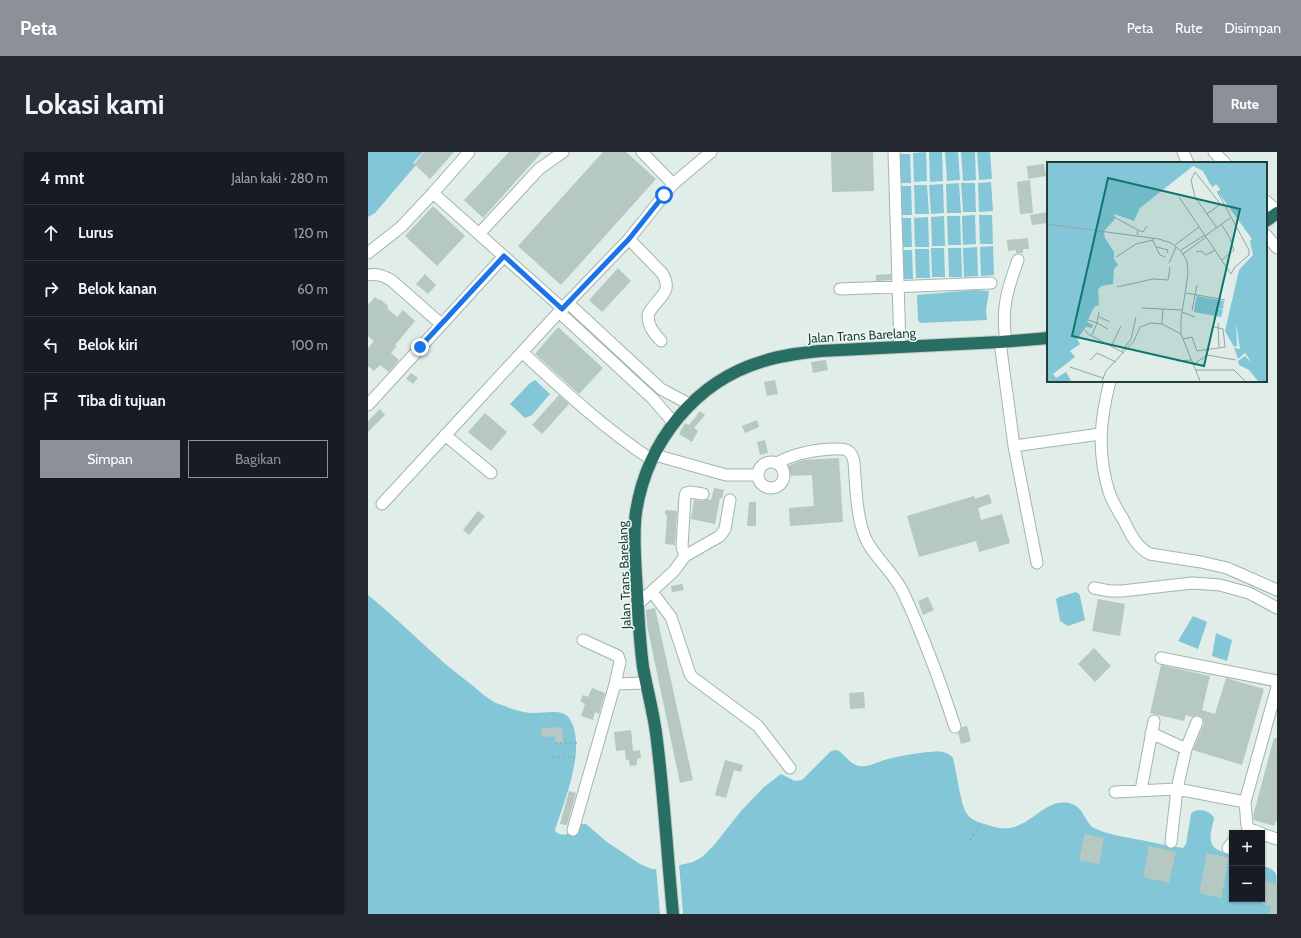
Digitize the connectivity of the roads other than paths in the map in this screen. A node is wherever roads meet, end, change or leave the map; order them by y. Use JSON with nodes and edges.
{"nodes":[{"id":1,"x":469,"y":152,"type":"edge"},
{"id":2,"x":563,"y":152,"type":"edge"},
{"id":3,"x":642,"y":152,"type":"edge"},
{"id":4,"x":711,"y":152,"type":"edge"},
{"id":5,"x":894,"y":152,"type":"edge"},
{"id":6,"x":1183,"y":152,"type":"edge"},
{"id":7,"x":1214,"y":152,"type":"edge"},
{"id":8,"x":1188,"y":162,"type":"edge"},
{"id":9,"x":1224,"y":162,"type":"edge"},
{"id":10,"x":673,"y":184,"type":"junction"},
{"id":11,"x":433,"y":193,"type":"junction"},
{"id":12,"x":1267,"y":202,"type":"edge"},
{"id":13,"x":1277,"y":212,"type":"edge"},
{"id":14,"x":1267,"y":220,"type":"edge"},
{"id":15,"x":479,"y":234,"type":"junction"},
{"id":16,"x":1267,"y":236,"type":"edge"},
{"id":17,"x":629,"y":239,"type":"junction"},
{"id":18,"x":1277,"y":248,"type":"edge"},
{"id":19,"x":368,"y":253,"type":"edge"},
{"id":20,"x":504,"y":256,"type":"junction"},
{"id":21,"x":1018,"y":260,"type":"dead end"},
{"id":22,"x":368,"y":275,"type":"edge"},
{"id":23,"x":991,"y":283,"type":"dead end"},
{"id":24,"x":898,"y":287,"type":"junction"},
{"id":25,"x":840,"y":289,"type":"dead end"},
{"id":26,"x":563,"y":308,"type":"junction"},
{"id":27,"x":441,"y":324,"type":"junction"},
{"id":28,"x":1047,"y":338,"type":"edge"},
{"id":29,"x":661,"y":341,"type":"dead end"},
{"id":30,"x":1003,"y":342,"type":"junction"},
{"id":31,"x":900,"y":347,"type":"junction"},
{"id":32,"x":522,"y":352,"type":"junction"},
{"id":33,"x":1110,"y":382,"type":"edge"},
{"id":34,"x":661,"y":389,"type":"junction"},
{"id":35,"x":652,"y":398,"type":"junction"},
{"id":36,"x":368,"y":405,"type":"edge"},
{"id":37,"x":691,"y":405,"type":"junction"},
{"id":38,"x":674,"y":423,"type":"junction"},
{"id":39,"x":1100,"y":434,"type":"junction"},
{"id":40,"x":445,"y":435,"type":"junction"},
{"id":41,"x":1014,"y":446,"type":"junction"},
{"id":42,"x":654,"y":457,"type":"junction"},
{"id":43,"x":777,"y":463,"type":"junction"},
{"id":44,"x":491,"y":473,"type":"dead end"},
{"id":45,"x":758,"y":475,"type":"junction"},
{"id":46,"x":703,"y":494,"type":"dead end"},
{"id":47,"x":730,"y":500,"type":"dead end"},
{"id":48,"x":382,"y":504,"type":"dead end"},
{"id":49,"x":684,"y":556,"type":"junction"},
{"id":50,"x":1037,"y":563,"type":"dead end"},
{"id":51,"x":1094,"y":588,"type":"dead end"},
{"id":52,"x":1277,"y":590,"type":"edge"},
{"id":53,"x":652,"y":592,"type":"junction"},
{"id":54,"x":638,"y":604,"type":"junction"},
{"id":55,"x":1277,"y":608,"type":"edge"},
{"id":56,"x":583,"y":640,"type":"dead end"},
{"id":57,"x":1161,"y":658,"type":"dead end"},
{"id":58,"x":1277,"y":681,"type":"edge"},
{"id":59,"x":646,"y":683,"type":"junction"},
{"id":60,"x":615,"y":684,"type":"junction"},
{"id":61,"x":1277,"y":687,"type":"edge"},
{"id":62,"x":1154,"y":721,"type":"dead end"},
{"id":63,"x":1197,"y":722,"type":"dead end"},
{"id":64,"x":956,"y":727,"type":"dead end"},
{"id":65,"x":1151,"y":732,"type":"junction"},
{"id":66,"x":1186,"y":749,"type":"junction"},
{"id":67,"x":790,"y":768,"type":"dead end"},
{"id":68,"x":1177,"y":789,"type":"junction"},
{"id":69,"x":1141,"y":790,"type":"junction"},
{"id":70,"x":1115,"y":792,"type":"dead end"},
{"id":71,"x":1245,"y":802,"type":"junction"},
{"id":72,"x":1244,"y":829,"type":"edge"},
{"id":73,"x":574,"y":830,"type":"dead end"},
{"id":74,"x":1265,"y":834,"type":"edge"},
{"id":75,"x":1277,"y":839,"type":"edge"},
{"id":76,"x":1171,"y":842,"type":"dead end"},
{"id":77,"x":673,"y":914,"type":"edge"}],
"edges":[{"from":1,"to":11,"type":"street"},
{"from":2,"to":15,"type":"street"},
{"from":3,"to":10,"type":"street"},
{"from":4,"to":10,"type":"street"},
{"from":5,"to":24,"type":"street"},
{"from":6,"to":8,"type":"street"},
{"from":7,"to":9,"type":"street"},
{"from":10,"to":17,"type":"street"},
{"from":11,"to":15,"type":"street"},
{"from":11,"to":19,"type":"street"},
{"from":12,"to":13,"type":"street"},
{"from":13,"to":14,"type":"highway"},
{"from":15,"to":20,"type":"street"},
{"from":16,"to":18,"type":"street"},
{"from":17,"to":26,"type":"street"},
{"from":17,"to":29,"type":"street"},
{"from":20,"to":26,"type":"street"},
{"from":20,"to":27,"type":"street"},
{"from":21,"to":30,"type":"street"},
{"from":22,"to":27,"type":"street"},
{"from":23,"to":24,"type":"street"},
{"from":24,"to":25,"type":"street"},
{"from":24,"to":31,"type":"street"},
{"from":26,"to":32,"type":"street"},
{"from":26,"to":34,"type":"street"},
{"from":26,"to":35,"type":"street"},
{"from":27,"to":36,"type":"street"},
{"from":28,"to":30,"type":"highway","name":"Jalan Trans Barelang"},
{"from":30,"to":31,"type":"highway","name":"Jalan Trans Barelang"},
{"from":30,"to":41,"type":"street"},
{"from":31,"to":37,"type":"highway","name":"Jalan Trans Barelang"},
{"from":32,"to":40,"type":"street"},
{"from":32,"to":42,"type":"street"},
{"from":33,"to":39,"type":"street"},
{"from":34,"to":35,"type":"street"},
{"from":34,"to":37,"type":"street"},
{"from":35,"to":38,"type":"street"},
{"from":37,"to":38,"type":"highway","name":"Jalan Trans Barelang"},
{"from":38,"to":42,"type":"highway","name":"Jalan Trans Barelang"},
{"from":39,"to":41,"type":"street"},
{"from":39,"to":52,"type":"street"},
{"from":40,"to":44,"type":"street"},
{"from":40,"to":48,"type":"street"},
{"from":41,"to":50,"type":"street"},
{"from":42,"to":45,"type":"street"},
{"from":42,"to":54,"type":"highway","name":"Jalan Trans Barelang"},
{"from":43,"to":45,"type":"street"},
{"from":43,"to":45,"type":"street"},
{"from":43,"to":64,"type":"street"},
{"from":46,"to":49,"type":"street"},
{"from":47,"to":49,"type":"street"},
{"from":49,"to":53,"type":"street"},
{"from":51,"to":55,"type":"street"},
{"from":53,"to":54,"type":"street"},
{"from":53,"to":67,"type":"street"},
{"from":54,"to":59,"type":"highway","name":"Jalan Trans Barelang"},
{"from":56,"to":60,"type":"street"},
{"from":57,"to":58,"type":"street"},
{"from":59,"to":60,"type":"street"},
{"from":59,"to":77,"type":"highway","name":"Jalan Trans Barelang"},
{"from":60,"to":73,"type":"street"},
{"from":61,"to":71,"type":"street"},
{"from":62,"to":65,"type":"street"},
{"from":63,"to":66,"type":"street"},
{"from":65,"to":66,"type":"street"},
{"from":65,"to":69,"type":"street"},
{"from":66,"to":68,"type":"street"},
{"from":68,"to":69,"type":"street"},
{"from":68,"to":71,"type":"street"},
{"from":68,"to":76,"type":"street"},
{"from":69,"to":70,"type":"street"},
{"from":71,"to":72,"type":"street"},
{"from":74,"to":75,"type":"street"}]}
